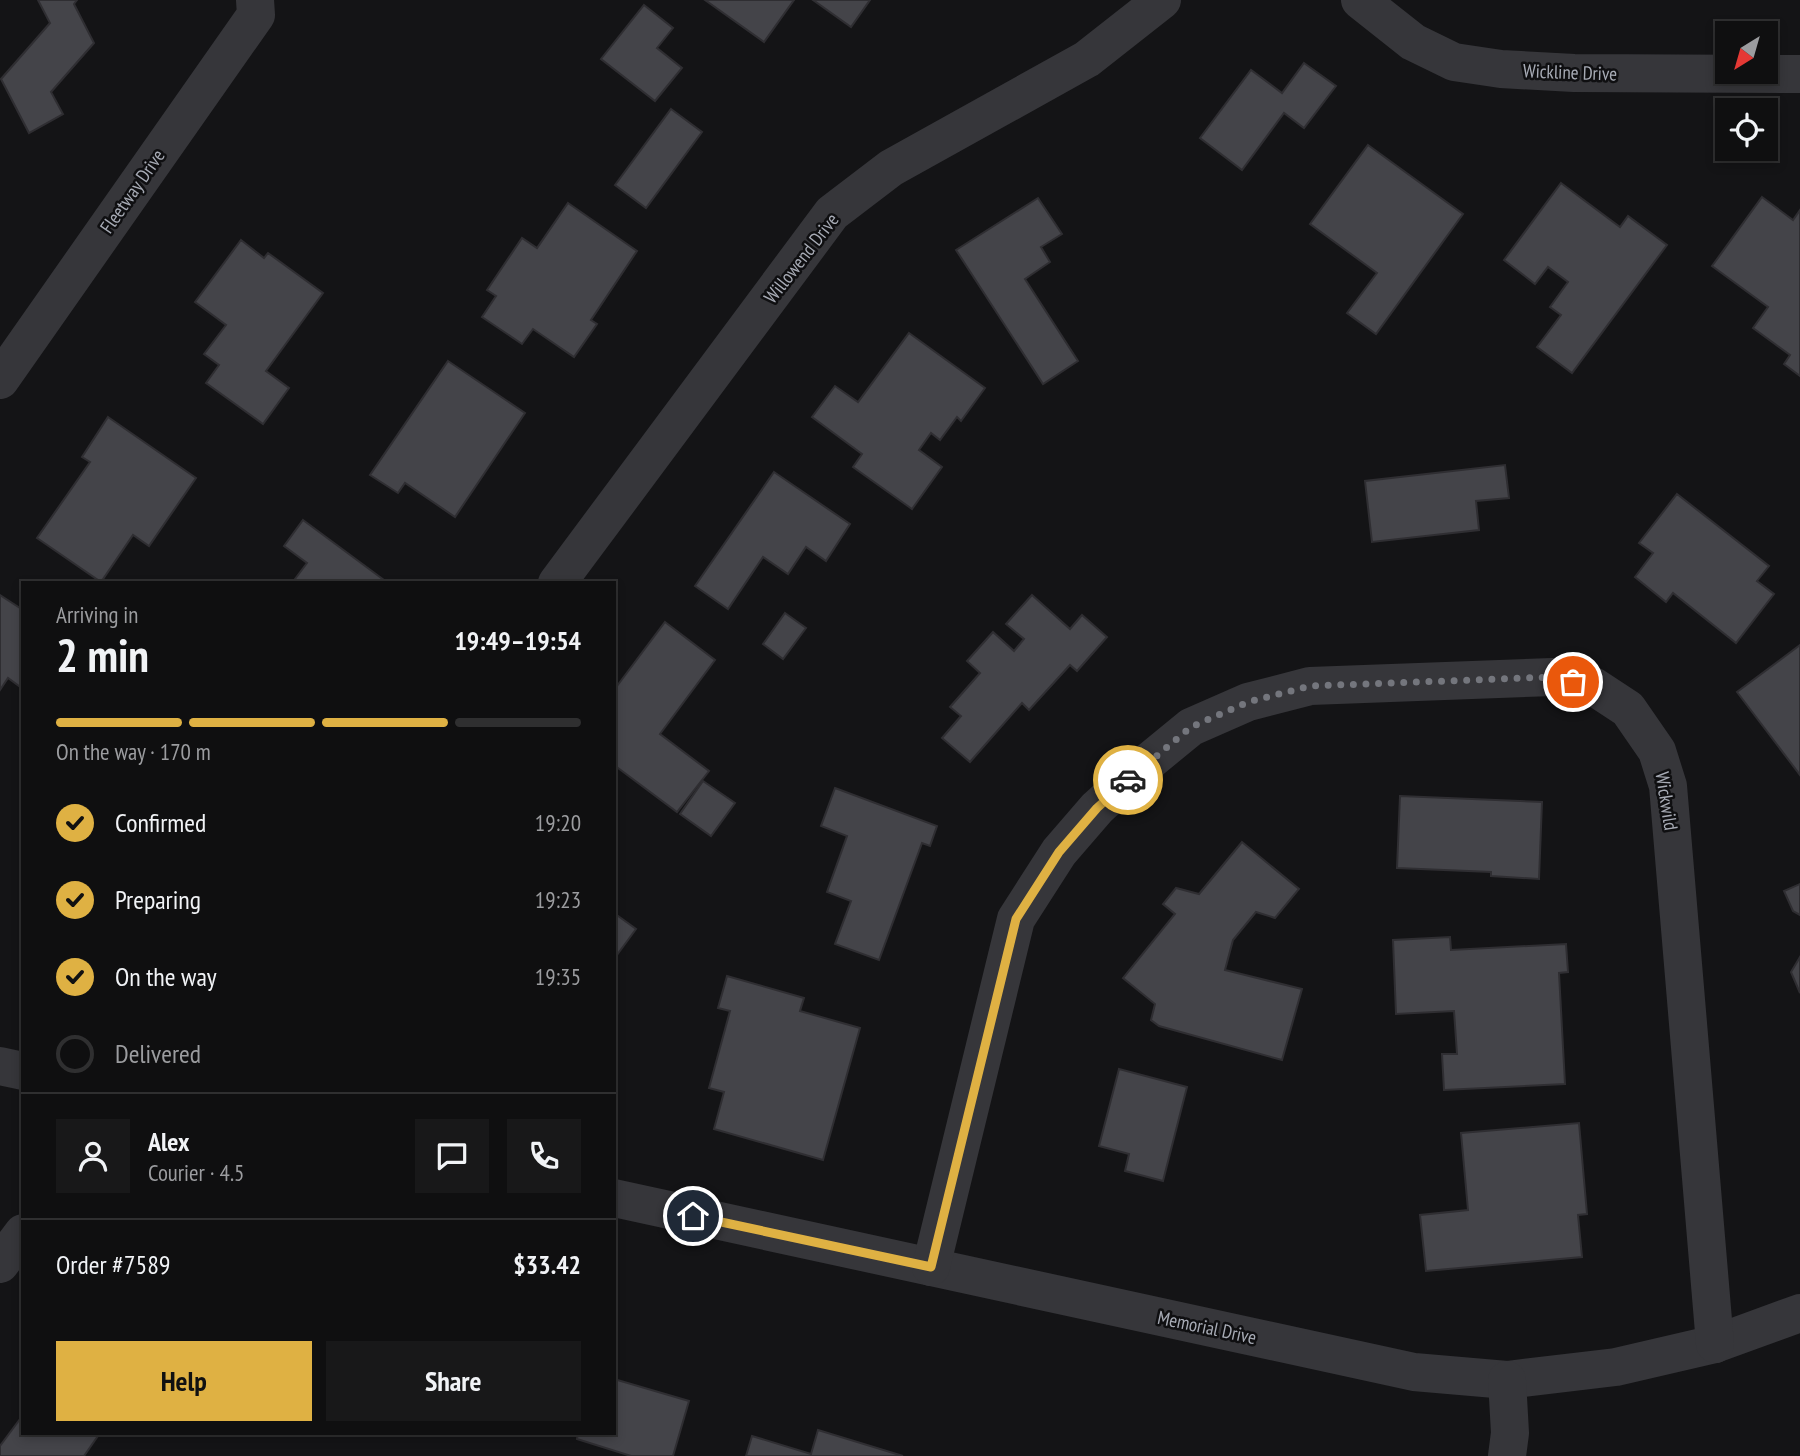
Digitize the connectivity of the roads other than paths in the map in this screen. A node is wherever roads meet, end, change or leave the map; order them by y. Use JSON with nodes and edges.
{"nodes":[{"id":1,"x":255,"y":0,"type":"edge"},
{"id":2,"x":1162,"y":0,"type":"edge"},
{"id":3,"x":1360,"y":0,"type":"edge"},
{"id":4,"x":1800,"y":74,"type":"edge"},
{"id":5,"x":0,"y":380,"type":"edge"},
{"id":6,"x":558,"y":581,"type":"edge"},
{"id":7,"x":0,"y":1066,"type":"edge"},
{"id":8,"x":21,"y":1071,"type":"edge"},
{"id":9,"x":616,"y":1198,"type":"edge"},
{"id":10,"x":21,"y":1236,"type":"edge"},
{"id":11,"x":0,"y":1264,"type":"edge"},
{"id":12,"x":931,"y":1267,"type":"junction"},
{"id":13,"x":1800,"y":1313,"type":"edge"},
{"id":14,"x":1715,"y":1344,"type":"junction"},
{"id":15,"x":1507,"y":1380,"type":"junction"},
{"id":16,"x":1507,"y":1456,"type":"edge"}],
"edges":[{"from":1,"to":5,"type":"street","name":"Fleetway Drive"},
{"from":2,"to":6,"type":"street","name":"Willowend Drive"},
{"from":3,"to":4,"type":"street","name":"Wickline Drive"},
{"from":7,"to":8,"type":"street"},
{"from":9,"to":12,"type":"street","name":"Memorial Drive"},
{"from":10,"to":11,"type":"street"},
{"from":12,"to":14,"type":"street","name":"Wickwild"},
{"from":12,"to":15,"type":"street","name":"Memorial Drive"},
{"from":13,"to":14,"type":"street","name":"Memorial Drive"},
{"from":14,"to":15,"type":"street","name":"Memorial Drive"},
{"from":15,"to":16,"type":"street"}]}
